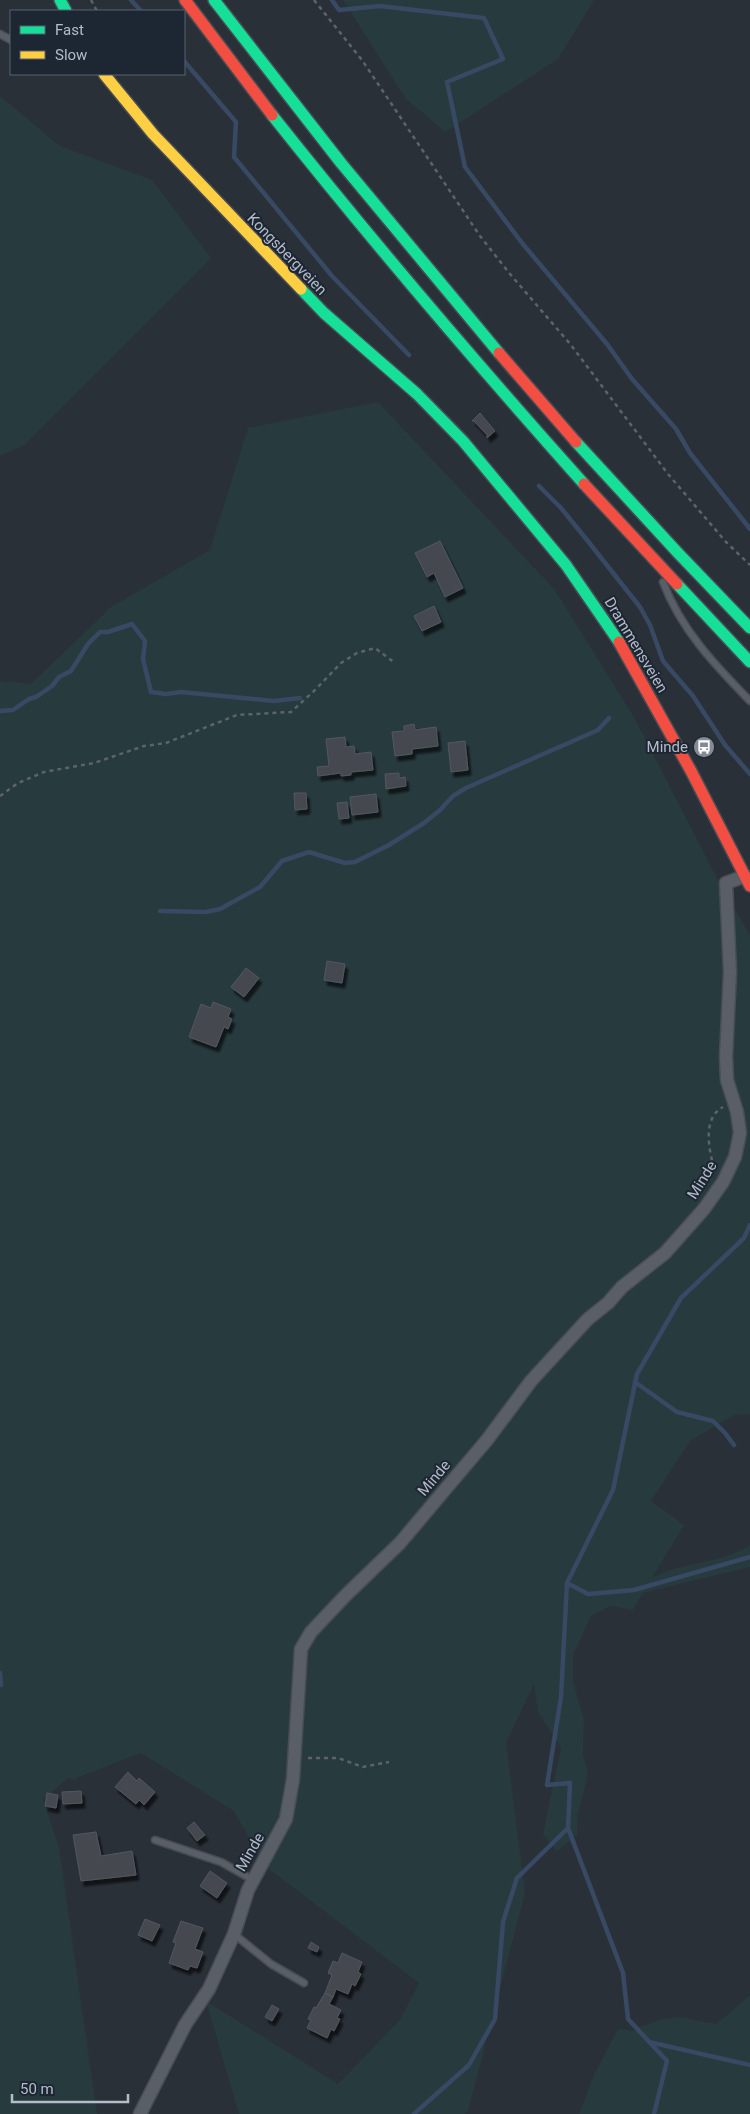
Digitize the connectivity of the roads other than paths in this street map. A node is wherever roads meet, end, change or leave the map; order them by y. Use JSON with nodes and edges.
{"nodes":[{"id":1,"x":185,"y":0,"type":"edge"},
{"id":2,"x":214,"y":0,"type":"edge"},
{"id":3,"x":105,"y":75,"type":"edge"},
{"id":4,"x":463,"y":441,"type":"joint"},
{"id":5,"x":656,"y":562,"type":"junction"},
{"id":6,"x":750,"y":628,"type":"edge"},
{"id":7,"x":750,"y":662,"type":"edge"},
{"id":8,"x":750,"y":701,"type":"edge"},
{"id":9,"x":747,"y":881,"type":"edge"},
{"id":10,"x":155,"y":1840,"type":"dead end"},
{"id":11,"x":253,"y":1880,"type":"junction"},
{"id":12,"x":234,"y":1934,"type":"junction"},
{"id":13,"x":304,"y":1983,"type":"dead end"},
{"id":14,"x":140,"y":2114,"type":"edge"}],
"edges":[{"from":1,"to":5,"type":"main road"},
{"from":2,"to":6,"type":"main road"},
{"from":3,"to":4,"type":"main road","name":"Kongsbergveien"},
{"from":4,"to":9,"type":"main road","name":"Drammensveien"},
{"from":5,"to":7,"type":"main road"},
{"from":5,"to":8,"type":"lane"},
{"from":9,"to":11,"type":"street","name":"Minde"},
{"from":10,"to":11,"type":"lane"},
{"from":11,"to":12,"type":"street","name":"Minde"},
{"from":12,"to":13,"type":"lane"},
{"from":12,"to":14,"type":"street","name":"Minde"}]}
